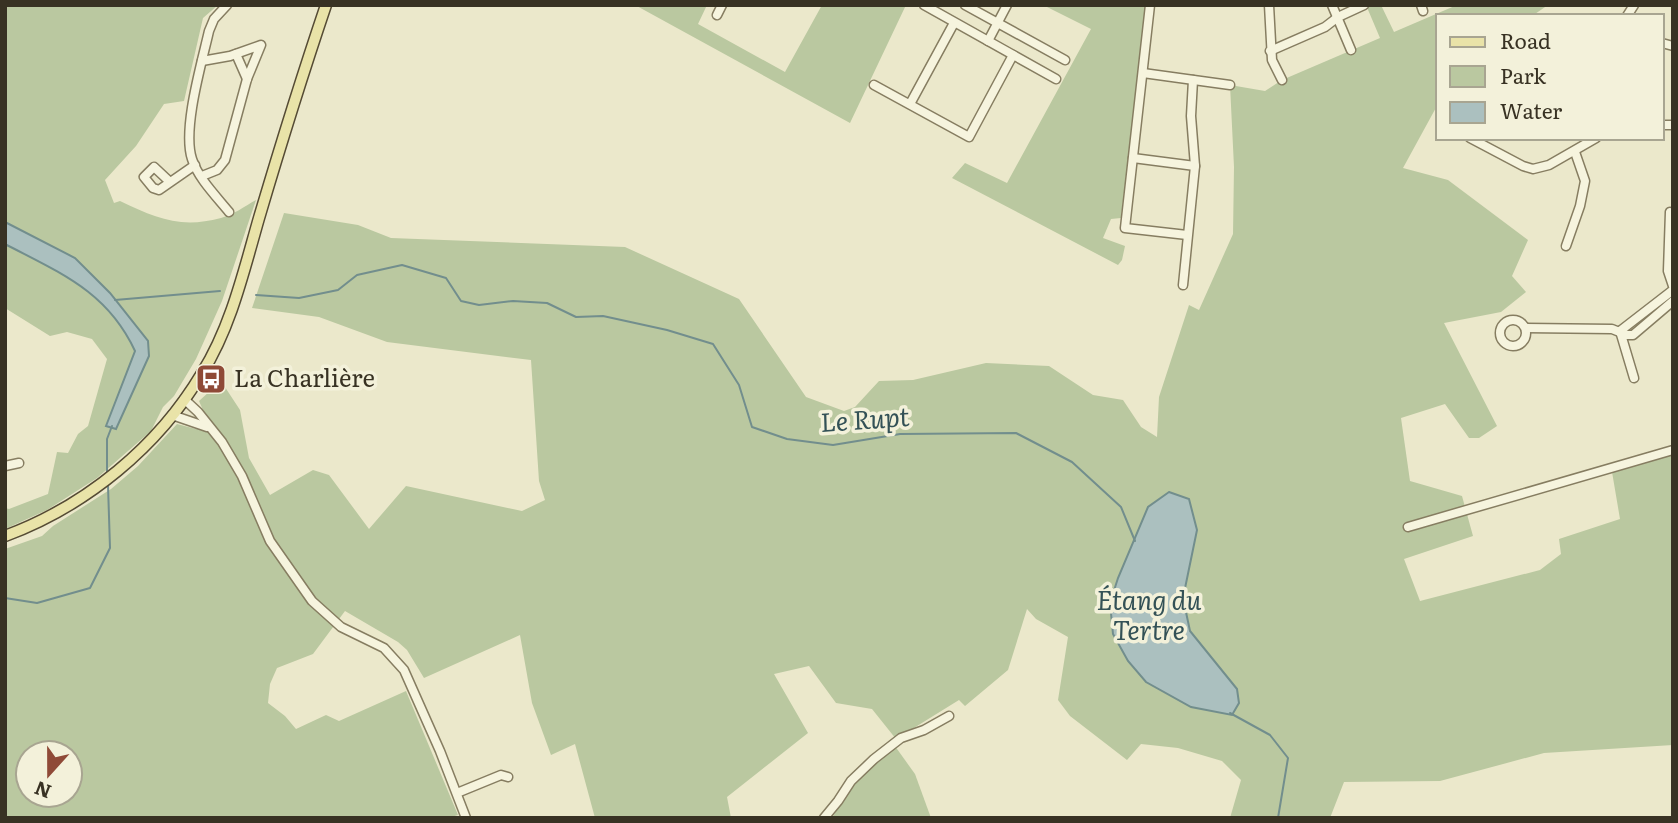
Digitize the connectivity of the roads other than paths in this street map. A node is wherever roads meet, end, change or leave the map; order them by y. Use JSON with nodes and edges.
{"nodes":[{"id":1,"x":227,"y":5,"type":"edge"},
{"id":2,"x":326,"y":5,"type":"edge"},
{"id":3,"x":722,"y":5,"type":"edge"},
{"id":4,"x":924,"y":5,"type":"edge"},
{"id":5,"x":965,"y":5,"type":"edge"},
{"id":6,"x":1007,"y":5,"type":"edge"},
{"id":7,"x":1150,"y":5,"type":"edge"},
{"id":8,"x":1269,"y":5,"type":"edge"},
{"id":9,"x":1332,"y":5,"type":"edge"},
{"id":10,"x":1364,"y":5,"type":"edge"},
{"id":11,"x":717,"y":15,"type":"dead end"},
{"id":12,"x":1338,"y":17,"type":"junction"},
{"id":13,"x":954,"y":23,"type":"junction"},
{"id":14,"x":998,"y":23,"type":"junction"},
{"id":15,"x":988,"y":41,"type":"junction"},
{"id":16,"x":1351,"y":50,"type":"dead end"},
{"id":17,"x":1270,"y":51,"type":"junction"},
{"id":18,"x":236,"y":54,"type":"junction"},
{"id":19,"x":1013,"y":55,"type":"junction"},
{"id":20,"x":1065,"y":60,"type":"dead end"},
{"id":21,"x":202,"y":61,"type":"junction"},
{"id":22,"x":1143,"y":73,"type":"junction"},
{"id":23,"x":247,"y":79,"type":"junction"},
{"id":24,"x":1056,"y":79,"type":"dead end"},
{"id":25,"x":1193,"y":80,"type":"junction"},
{"id":26,"x":1282,"y":80,"type":"dead end"},
{"id":27,"x":874,"y":85,"type":"dead end"},
{"id":28,"x":1230,"y":85,"type":"dead end"},
{"id":29,"x":910,"y":104,"type":"junction"},
{"id":30,"x":1474,"y":140,"type":"edge"},
{"id":31,"x":1593,"y":140,"type":"edge"},
{"id":32,"x":1575,"y":152,"type":"junction"},
{"id":33,"x":1133,"y":158,"type":"junction"},
{"id":34,"x":195,"y":165,"type":"junction"},
{"id":35,"x":1195,"y":166,"type":"junction"},
{"id":36,"x":202,"y":176,"type":"junction"},
{"id":37,"x":170,"y":183,"type":"dead end"},
{"id":38,"x":229,"y":212,"type":"dead end"},
{"id":39,"x":1673,"y":213,"type":"edge"},
{"id":40,"x":1187,"y":235,"type":"junction"},
{"id":41,"x":1566,"y":246,"type":"dead end"},
{"id":42,"x":1183,"y":285,"type":"dead end"},
{"id":43,"x":1673,"y":288,"type":"edge"},
{"id":44,"x":1673,"y":301,"type":"edge"},
{"id":45,"x":1526,"y":328,"type":"dead end"},
{"id":46,"x":1620,"y":331,"type":"junction"},
{"id":47,"x":1634,"y":378,"type":"dead end"},
{"id":48,"x":184,"y":399,"type":"junction"},
{"id":49,"x":172,"y":415,"type":"junction"},
{"id":50,"x":210,"y":428,"type":"junction"},
{"id":51,"x":1673,"y":450,"type":"edge"},
{"id":52,"x":19,"y":463,"type":"dead end"},
{"id":53,"x":5,"y":466,"type":"edge"},
{"id":54,"x":1408,"y":527,"type":"dead end"},
{"id":55,"x":5,"y":536,"type":"edge"},
{"id":56,"x":949,"y":716,"type":"dead end"},
{"id":57,"x":508,"y":777,"type":"dead end"},
{"id":58,"x":457,"y":793,"type":"junction"},
{"id":59,"x":466,"y":818,"type":"edge"},
{"id":60,"x":824,"y":818,"type":"edge"}],
"edges":[{"from":1,"to":21,"type":"street"},
{"from":2,"to":48,"type":"main road"},
{"from":3,"to":11,"type":"street"},
{"from":4,"to":13,"type":"street"},
{"from":5,"to":14,"type":"street"},
{"from":6,"to":14,"type":"street"},
{"from":7,"to":22,"type":"street"},
{"from":8,"to":17,"type":"street"},
{"from":9,"to":12,"type":"street"},
{"from":10,"to":12,"type":"street"},
{"from":12,"to":16,"type":"street"},
{"from":12,"to":17,"type":"street"},
{"from":13,"to":15,"type":"street"},
{"from":13,"to":29,"type":"street"},
{"from":14,"to":15,"type":"street"},
{"from":14,"to":20,"type":"street"},
{"from":15,"to":19,"type":"street"},
{"from":17,"to":26,"type":"street"},
{"from":18,"to":21,"type":"street"},
{"from":18,"to":23,"type":"street"},
{"from":18,"to":23,"type":"street"},
{"from":19,"to":24,"type":"street"},
{"from":19,"to":29,"type":"street"},
{"from":21,"to":34,"type":"street"},
{"from":22,"to":25,"type":"street"},
{"from":22,"to":33,"type":"street"},
{"from":23,"to":36,"type":"street"},
{"from":25,"to":28,"type":"street"},
{"from":25,"to":35,"type":"street"},
{"from":27,"to":29,"type":"street"},
{"from":30,"to":32,"type":"street"},
{"from":31,"to":32,"type":"street"},
{"from":32,"to":41,"type":"street"},
{"from":33,"to":35,"type":"street"},
{"from":33,"to":40,"type":"street"},
{"from":34,"to":36,"type":"street"},
{"from":34,"to":37,"type":"street"},
{"from":35,"to":40,"type":"street"},
{"from":36,"to":38,"type":"street"},
{"from":39,"to":43,"type":"street"},
{"from":40,"to":42,"type":"street"},
{"from":43,"to":46,"type":"street"},
{"from":44,"to":46,"type":"street"},
{"from":45,"to":46,"type":"street"},
{"from":46,"to":47,"type":"street"},
{"from":48,"to":49,"type":"main road"},
{"from":48,"to":50,"type":"street"},
{"from":49,"to":50,"type":"street"},
{"from":49,"to":55,"type":"main road"},
{"from":50,"to":58,"type":"street"},
{"from":51,"to":54,"type":"street"},
{"from":52,"to":53,"type":"street"},
{"from":56,"to":60,"type":"street"},
{"from":57,"to":58,"type":"street"},
{"from":58,"to":59,"type":"street"}]}
